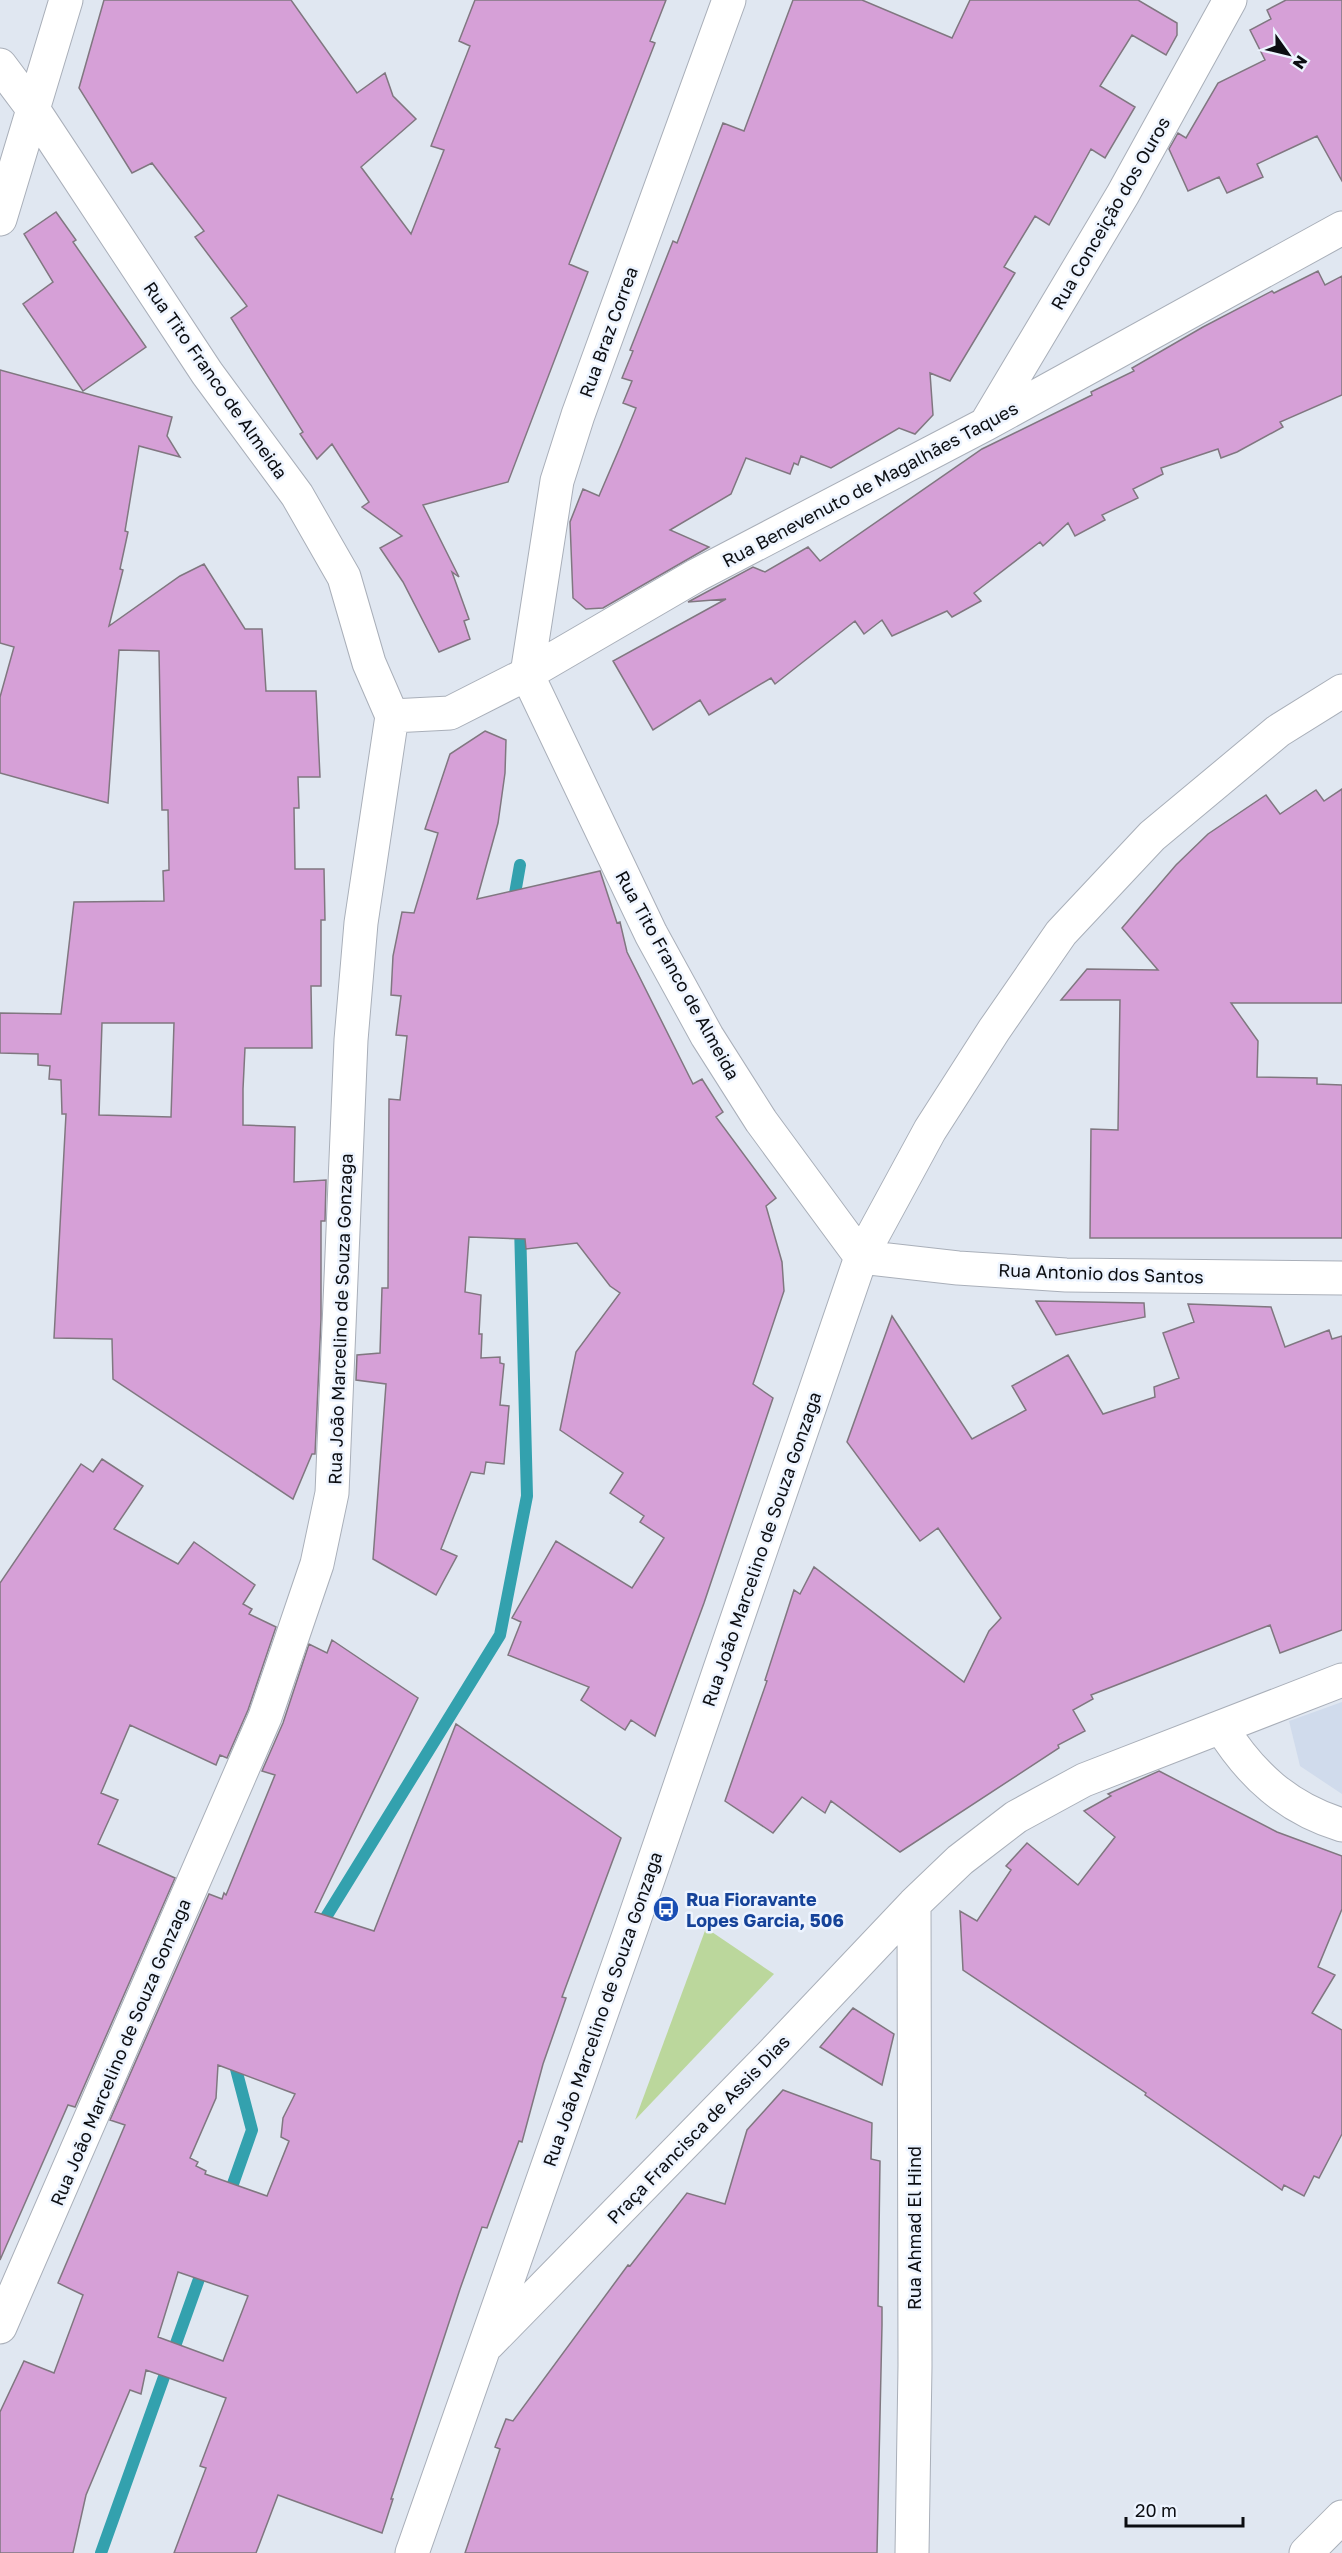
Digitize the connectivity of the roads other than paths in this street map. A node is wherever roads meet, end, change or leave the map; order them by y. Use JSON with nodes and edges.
{"nodes":[{"id":1,"x":66,"y":0,"type":"edge"},
{"id":2,"x":729,"y":0,"type":"edge"},
{"id":3,"x":1230,"y":0,"type":"edge"},
{"id":4,"x":0,"y":64,"type":"edge"},
{"id":5,"x":33,"y":109,"type":"junction"},
{"id":6,"x":0,"y":219,"type":"edge"},
{"id":7,"x":1342,"y":228,"type":"edge"},
{"id":8,"x":986,"y":424,"type":"junction"},
{"id":9,"x":527,"y":674,"type":"junction"},
{"id":10,"x":1342,"y":691,"type":"edge"},
{"id":11,"x":392,"y":716,"type":"junction"},
{"id":12,"x":861,"y":1257,"type":"junction"},
{"id":13,"x":1342,"y":1278,"type":"edge"},
{"id":14,"x":1342,"y":1680,"type":"edge"},
{"id":15,"x":1221,"y":1727,"type":"junction"},
{"id":16,"x":1342,"y":1825,"type":"edge"},
{"id":17,"x":914,"y":1904,"type":"junction"},
{"id":18,"x":0,"y":2327,"type":"edge"},
{"id":19,"x":480,"y":2352,"type":"junction"},
{"id":20,"x":1342,"y":2517,"type":"edge"},
{"id":21,"x":412,"y":2553,"type":"edge"},
{"id":22,"x":912,"y":2553,"type":"edge"},
{"id":23,"x":1305,"y":2553,"type":"edge"}],
"edges":[{"from":1,"to":5,"type":"street"},
{"from":2,"to":9,"type":"street","name":"Rua Braz Correa"},
{"from":3,"to":8,"type":"street","name":"Rua Conceição dos Ouros"},
{"from":4,"to":5,"type":"street","name":"Rua Tito Franco de Almeida"},
{"from":5,"to":6,"type":"street"},
{"from":5,"to":11,"type":"street","name":"Rua Tito Franco de Almeida"},
{"from":7,"to":8,"type":"street","name":"Rua Benevenuto de Magalhães Taques"},
{"from":8,"to":9,"type":"street","name":"Rua Benevenuto de Magalhães Taques"},
{"from":9,"to":11,"type":"street","name":"Rua Benevenuto de Magalhães Taques"},
{"from":9,"to":12,"type":"street","name":"Rua Tito Franco de Almeida"},
{"from":10,"to":12,"type":"street","name":"Rua João Marcelino de Souza Gonzaga"},
{"from":11,"to":18,"type":"street","name":"Rua João Marcelino de Souza Gonzaga"},
{"from":12,"to":13,"type":"street","name":"Rua Antonio dos Santos"},
{"from":12,"to":19,"type":"street","name":"Rua João Marcelino de Souza Gonzaga"},
{"from":14,"to":15,"type":"street","name":"Praça Francisca de Assis Dias"},
{"from":15,"to":16,"type":"street"},
{"from":15,"to":17,"type":"street","name":"Praça Francisca de Assis Dias"},
{"from":17,"to":19,"type":"street","name":"Praça Francisca de Assis Dias"},
{"from":17,"to":22,"type":"street","name":"Rua Ahmad El Hind"},
{"from":19,"to":21,"type":"street","name":"Rua João Marcelino de Souza Gonzaga"},
{"from":20,"to":23,"type":"street"}]}
